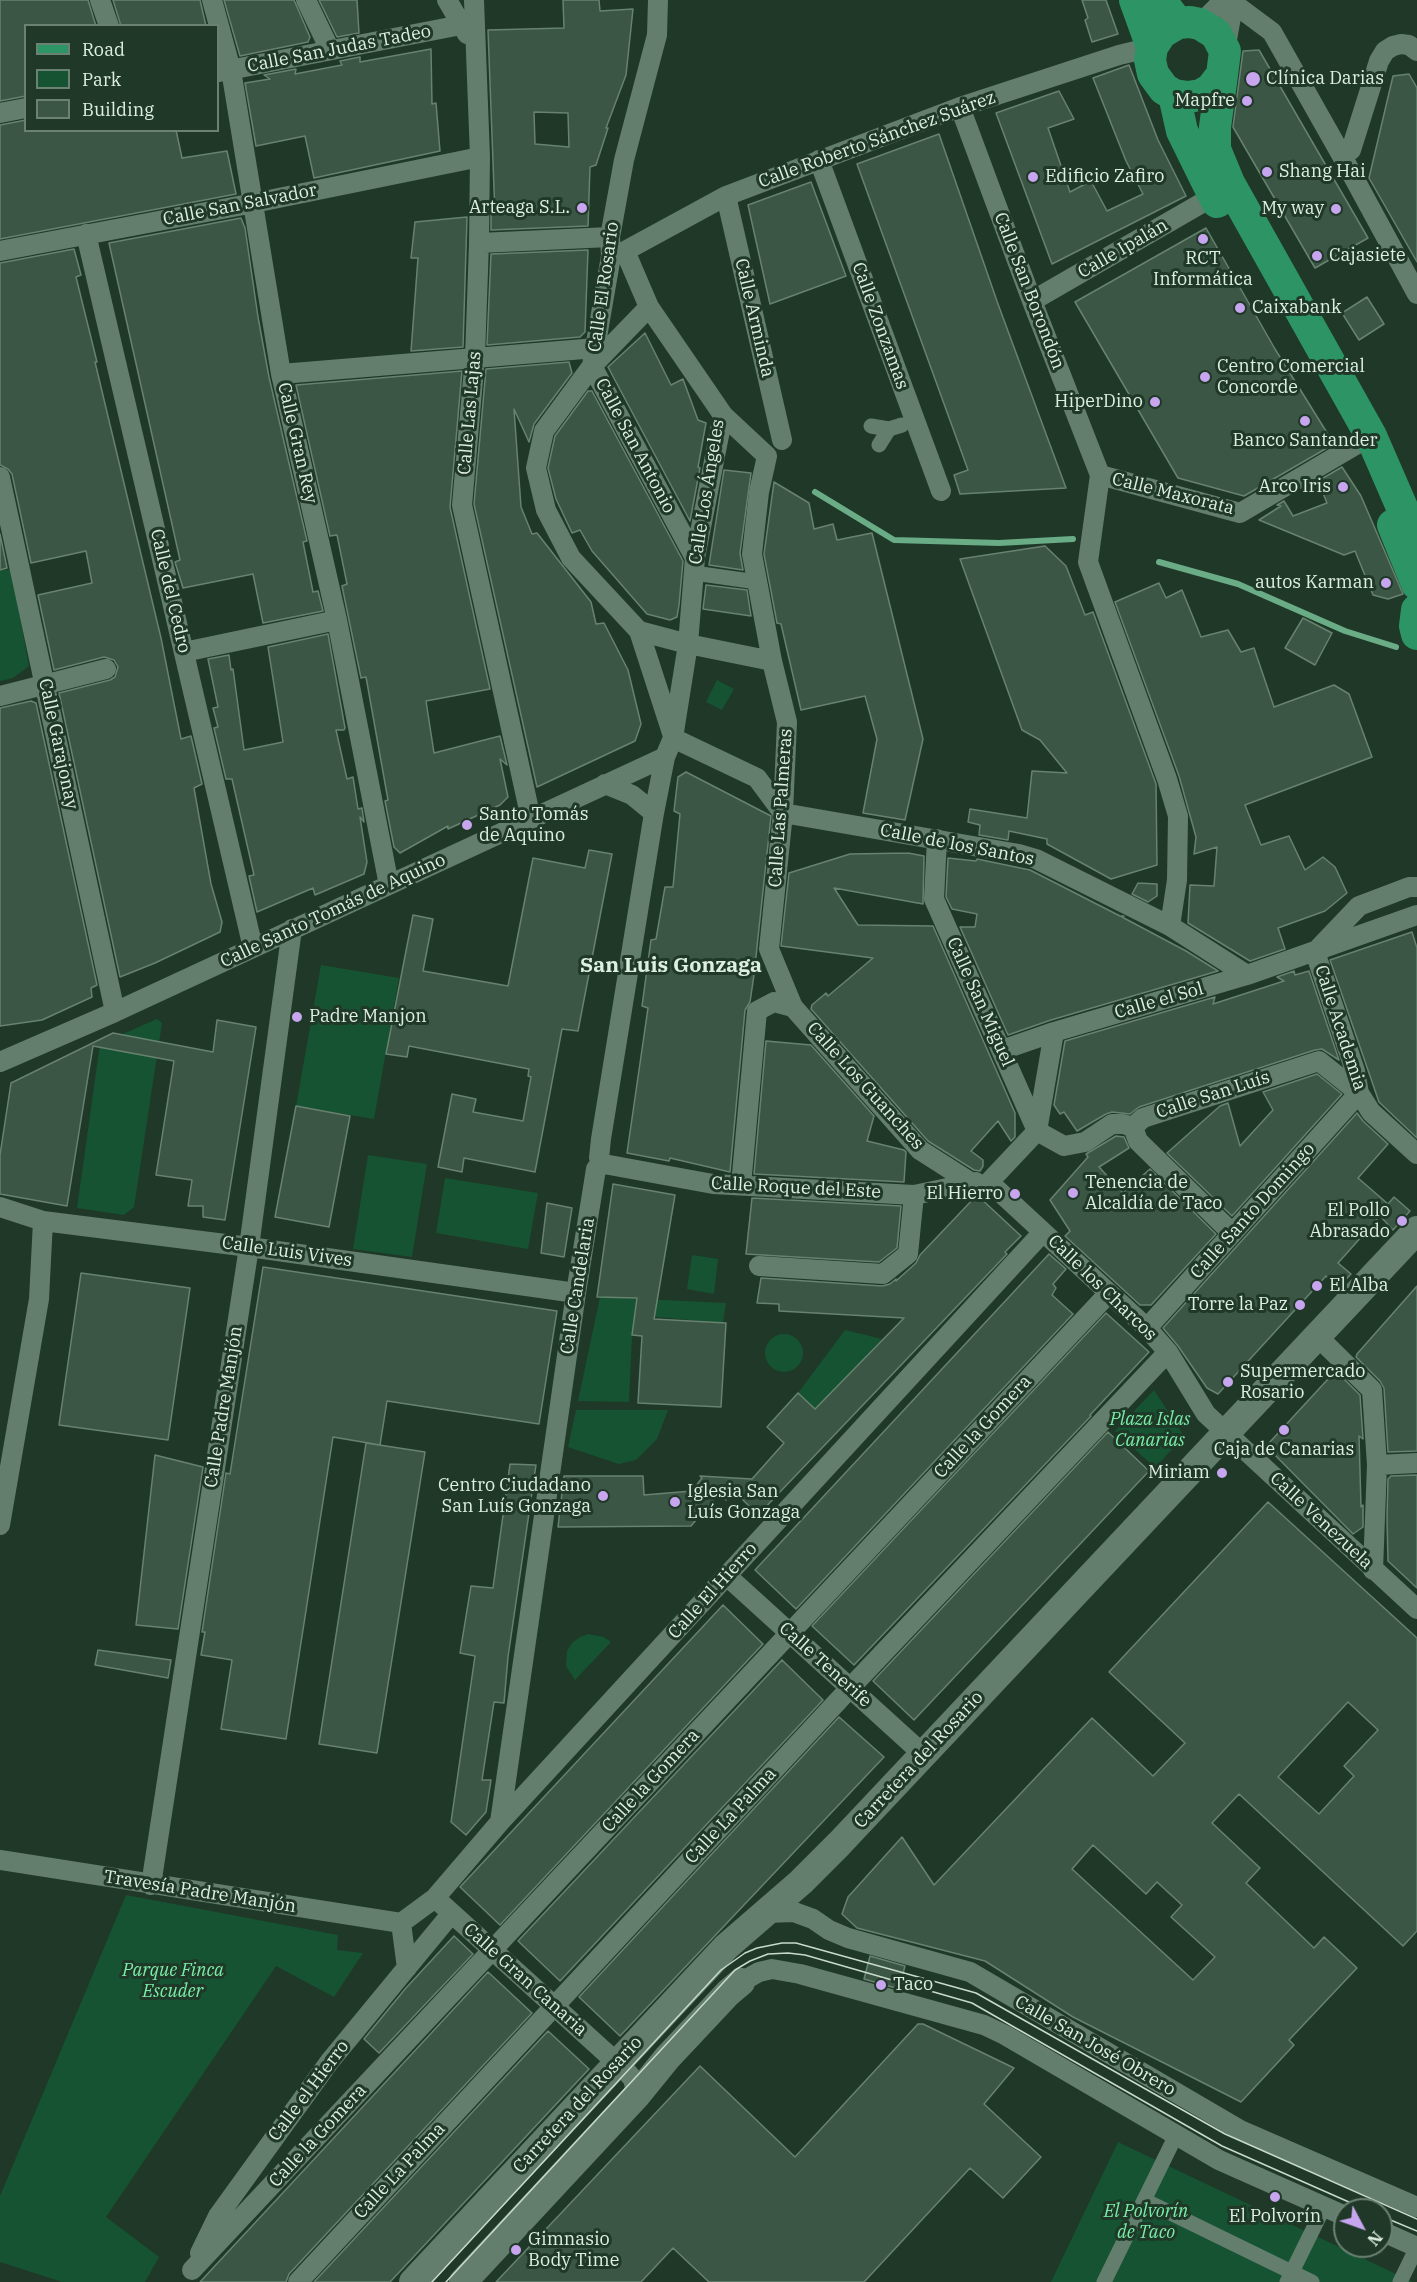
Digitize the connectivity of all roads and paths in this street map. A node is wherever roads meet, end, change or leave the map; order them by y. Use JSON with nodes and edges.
{"nodes":[{"id":1,"x":100,"y":0,"type":"edge"},
{"id":2,"x":212,"y":0,"type":"edge"},
{"id":3,"x":306,"y":0,"type":"edge"},
{"id":4,"x":447,"y":0,"type":"edge"},
{"id":5,"x":474,"y":0,"type":"edge"},
{"id":6,"x":658,"y":0,"type":"edge"},
{"id":7,"x":1135,"y":0,"type":"edge"},
{"id":8,"x":1230,"y":1,"type":"edge"},
{"id":9,"x":1179,"y":16,"type":"edge"},
{"id":10,"x":108,"y":24,"type":"edge"},
{"id":11,"x":216,"y":24,"type":"edge"},
{"id":12,"x":461,"y":25,"type":"junction"},
{"id":13,"x":219,"y":41,"type":"edge"},
{"id":14,"x":476,"y":45,"type":"junction"},
{"id":15,"x":1152,"y":47,"type":"junction"},
{"id":16,"x":1409,"y":47,"type":"edge"},
{"id":17,"x":330,"y":50,"type":"junction"},
{"id":18,"x":1224,"y":63,"type":"junction"},
{"id":19,"x":224,"y":71,"type":"edge"},
{"id":20,"x":1174,"y":95,"type":"junction"},
{"id":21,"x":960,"y":107,"type":"junction"},
{"id":22,"x":24,"y":108,"type":"edge"},
{"id":23,"x":0,"y":113,"type":"edge"},
{"id":24,"x":1342,"y":156,"type":"junction"},
{"id":25,"x":480,"y":157,"type":"junction"},
{"id":26,"x":819,"y":160,"type":"junction"},
{"id":27,"x":726,"y":196,"type":"junction"},
{"id":28,"x":1214,"y":196,"type":"junction"},
{"id":29,"x":254,"y":203,"type":"junction"},
{"id":30,"x":86,"y":234,"type":"junction"},
{"id":31,"x":479,"y":243,"type":"junction"},
{"id":32,"x":615,"y":248,"type":"junction"},
{"id":33,"x":0,"y":250,"type":"edge"},
{"id":34,"x":1417,"y":294,"type":"edge"},
{"id":35,"x":1032,"y":301,"type":"junction"},
{"id":36,"x":649,"y":307,"type":"junction"},
{"id":37,"x":475,"y":357,"type":"junction"},
{"id":38,"x":594,"y":357,"type":"junction"},
{"id":39,"x":281,"y":374,"type":"junction"},
{"id":40,"x":723,"y":415,"type":"junction"},
{"id":41,"x":871,"y":426,"type":"dead end"},
{"id":42,"x":782,"y":440,"type":"dead end"},
{"id":43,"x":1361,"y":442,"type":"junction"},
{"id":44,"x":879,"y":445,"type":"dead end"},
{"id":45,"x":1100,"y":475,"type":"junction"},
{"id":46,"x":0,"y":477,"type":"edge"},
{"id":47,"x":941,"y":491,"type":"dead end"},
{"id":48,"x":1417,"y":542,"type":"edge"},
{"id":49,"x":694,"y":566,"type":"junction"},
{"id":50,"x":757,"y":582,"type":"junction"},
{"id":51,"x":1417,"y":584,"type":"edge"},
{"id":52,"x":1417,"y":610,"type":"edge"},
{"id":53,"x":337,"y":620,"type":"junction"},
{"id":54,"x":639,"y":631,"type":"junction"},
{"id":55,"x":1417,"y":634,"type":"edge"},
{"id":56,"x":688,"y":644,"type":"junction"},
{"id":57,"x":184,"y":652,"type":"junction"},
{"id":58,"x":772,"y":661,"type":"junction"},
{"id":59,"x":106,"y":669,"type":"dead end"},
{"id":60,"x":45,"y":685,"type":"junction"},
{"id":61,"x":0,"y":696,"type":"edge"},
{"id":62,"x":673,"y":738,"type":"junction"},
{"id":63,"x":665,"y":757,"type":"junction"},
{"id":64,"x":605,"y":784,"type":"junction"},
{"id":65,"x":654,"y":813,"type":"junction"},
{"id":66,"x":783,"y":813,"type":"junction"},
{"id":67,"x":531,"y":819,"type":"junction"},
{"id":68,"x":937,"y":839,"type":"junction"},
{"id":69,"x":389,"y":885,"type":"junction"},
{"id":70,"x":1417,"y":887,"type":"edge"},
{"id":71,"x":1417,"y":915,"type":"edge"},
{"id":72,"x":1170,"y":926,"type":"junction"},
{"id":73,"x":292,"y":929,"type":"junction"},
{"id":74,"x":253,"y":948,"type":"junction"},
{"id":75,"x":1316,"y":952,"type":"junction"},
{"id":76,"x":1247,"y":975,"type":"junction"},
{"id":77,"x":793,"y":1007,"type":"junction"},
{"id":78,"x":115,"y":1012,"type":"junction"},
{"id":79,"x":1054,"y":1032,"type":"junction"},
{"id":80,"x":1002,"y":1050,"type":"junction"},
{"id":81,"x":0,"y":1062,"type":"edge"},
{"id":82,"x":1359,"y":1093,"type":"junction"},
{"id":83,"x":1133,"y":1127,"type":"junction"},
{"id":84,"x":1037,"y":1131,"type":"junction"},
{"id":85,"x":1417,"y":1154,"type":"edge"},
{"id":86,"x":936,"y":1162,"type":"junction"},
{"id":87,"x":604,"y":1164,"type":"junction"},
{"id":88,"x":979,"y":1182,"type":"junction"},
{"id":89,"x":741,"y":1185,"type":"junction"},
{"id":90,"x":920,"y":1194,"type":"junction"},
{"id":91,"x":0,"y":1207,"type":"edge"},
{"id":92,"x":44,"y":1221,"type":"junction"},
{"id":93,"x":1417,"y":1230,"type":"edge"},
{"id":94,"x":1043,"y":1232,"type":"junction"},
{"id":95,"x":1232,"y":1233,"type":"junction"},
{"id":96,"x":249,"y":1247,"type":"junction"},
{"id":97,"x":759,"y":1266,"type":"dead end"},
{"id":98,"x":576,"y":1293,"type":"junction"},
{"id":99,"x":1109,"y":1293,"type":"junction"},
{"id":100,"x":1147,"y":1328,"type":"junction"},
{"id":101,"x":1316,"y":1335,"type":"junction"},
{"id":102,"x":1168,"y":1352,"type":"junction"},
{"id":103,"x":1225,"y":1433,"type":"junction"},
{"id":104,"x":1417,"y":1463,"type":"edge"},
{"id":105,"x":1377,"y":1465,"type":"junction"},
{"id":106,"x":0,"y":1525,"type":"edge"},
{"id":107,"x":1373,"y":1570,"type":"junction"},
{"id":108,"x":727,"y":1576,"type":"junction"},
{"id":109,"x":1417,"y":1609,"type":"edge"},
{"id":110,"x":790,"y":1633,"type":"junction"},
{"id":111,"x":850,"y":1688,"type":"junction"},
{"id":112,"x":924,"y":1755,"type":"junction"},
{"id":113,"x":500,"y":1822,"type":"junction"},
{"id":114,"x":0,"y":1860,"type":"edge"},
{"id":115,"x":151,"y":1885,"type":"junction"},
{"id":116,"x":435,"y":1898,"type":"junction"},
{"id":117,"x":766,"y":1913,"type":"junction"},
{"id":118,"x":451,"y":1914,"type":"junction"},
{"id":119,"x":401,"y":1923,"type":"junction"},
{"id":120,"x":492,"y":1950,"type":"junction"},
{"id":121,"x":406,"y":1968,"type":"junction"},
{"id":122,"x":741,"y":1982,"type":"joint"},
{"id":123,"x":554,"y":2005,"type":"junction"},
{"id":124,"x":617,"y":2063,"type":"junction"},
{"id":125,"x":637,"y":2095,"type":"junction"},
{"id":126,"x":278,"y":2133,"type":"junction"},
{"id":127,"x":1176,"y":2134,"type":"junction"},
{"id":128,"x":294,"y":2161,"type":"junction"},
{"id":129,"x":1143,"y":2200,"type":"junction"},
{"id":130,"x":1324,"y":2207,"type":"junction"},
{"id":131,"x":1417,"y":2207,"type":"edge"},
{"id":132,"x":1333,"y":2211,"type":"edge"},
{"id":133,"x":1393,"y":2237,"type":"edge"},
{"id":134,"x":1417,"y":2247,"type":"edge"},
{"id":135,"x":189,"y":2276,"type":"edge"},
{"id":136,"x":1290,"y":2277,"type":"edge"},
{"id":137,"x":298,"y":2282,"type":"edge"},
{"id":138,"x":413,"y":2282,"type":"edge"},
{"id":139,"x":463,"y":2282,"type":"edge"},
{"id":140,"x":1104,"y":2282,"type":"edge"},
{"id":141,"x":1312,"y":2282,"type":"edge"},
{"id":142,"x":1400,"y":2282,"type":"edge"}],
"edges":[{"from":1,"to":10,"type":"street"},
{"from":2,"to":11,"type":"street","name":"Calle Gran Rey"},
{"from":3,"to":17,"type":"street"},
{"from":4,"to":12,"type":"street"},
{"from":5,"to":14,"type":"street","name":"Calle Las Lajas"},
{"from":6,"to":32,"type":"street","name":"Calle El Rosario"},
{"from":7,"to":15,"type":"main road"},
{"from":8,"to":9,"type":"street"},
{"from":8,"to":18,"type":"street"},
{"from":8,"to":24,"type":"street"},
{"from":9,"to":15,"type":"main road"},
{"from":9,"to":18,"type":"main road"},
{"from":12,"to":14,"type":"street"},
{"from":12,"to":17,"type":"street","name":"Calle San Judas Tadeo"},
{"from":13,"to":19,"type":"street","name":"Calle Gran Rey"},
{"from":14,"to":25,"type":"street","name":"Calle Las Lajas"},
{"from":15,"to":20,"type":"main road"},
{"from":15,"to":21,"type":"street","name":"Calle Roberto Sánchez Suárez"},
{"from":16,"to":24,"type":"street"},
{"from":17,"to":19,"type":"street","name":"Calle San Judas Tadeo"},
{"from":18,"to":20,"type":"main road"},
{"from":18,"to":43,"type":"main road"},
{"from":19,"to":29,"type":"street","name":"Calle Gran Rey"},
{"from":20,"to":28,"type":"main road"},
{"from":21,"to":26,"type":"street","name":"Calle Roberto Sánchez Suárez"},
{"from":21,"to":35,"type":"street","name":"Calle San Borondón"},
{"from":22,"to":23,"type":"street"},
{"from":24,"to":34,"type":"street"},
{"from":25,"to":29,"type":"street","name":"Calle San Salvador"},
{"from":25,"to":31,"type":"street","name":"Calle Las Lajas"},
{"from":26,"to":27,"type":"street","name":"Calle Roberto Sánchez Suárez"},
{"from":26,"to":47,"type":"street","name":"Calle Zonzamas"},
{"from":27,"to":32,"type":"street","name":"Calle Roberto Sánchez Suárez"},
{"from":27,"to":42,"type":"street","name":"Calle Arminda"},
{"from":28,"to":35,"type":"street","name":"Calle Ipalán"},
{"from":28,"to":43,"type":"main road"},
{"from":29,"to":30,"type":"street","name":"Calle San Salvador"},
{"from":29,"to":39,"type":"street","name":"Calle Gran Rey"},
{"from":30,"to":33,"type":"street","name":"Calle San Salvador"},
{"from":30,"to":57,"type":"street","name":"Calle del Cedro"},
{"from":31,"to":32,"type":"street"},
{"from":31,"to":37,"type":"street","name":"Calle Las Lajas"},
{"from":32,"to":36,"type":"street","name":"Calle Los Ángeles"},
{"from":32,"to":38,"type":"street","name":"Calle El Rosario"},
{"from":35,"to":45,"type":"street","name":"Calle San Borondón"},
{"from":36,"to":38,"type":"street"},
{"from":36,"to":40,"type":"street","name":"Calle Los Ángeles"},
{"from":37,"to":38,"type":"street"},
{"from":37,"to":39,"type":"street"},
{"from":37,"to":67,"type":"street","name":"Calle Las Lajas"},
{"from":38,"to":49,"type":"street","name":"Calle San Antonio"},
{"from":38,"to":54,"type":"street","name":"Calle El Rosario"},
{"from":39,"to":53,"type":"street","name":"Calle Gran Rey"},
{"from":40,"to":49,"type":"street","name":"Calle Los Ángeles"},
{"from":40,"to":50,"type":"street","name":"Calle Las Palmeras"},
{"from":41,"to":44,"type":"street"},
{"from":43,"to":45,"type":"street","name":"Calle Maxorata"},
{"from":43,"to":48,"type":"main road"},
{"from":43,"to":51,"type":"main road"},
{"from":45,"to":72,"type":"street"},
{"from":46,"to":60,"type":"street","name":"Calle Garajonay"},
{"from":49,"to":50,"type":"street"},
{"from":49,"to":56,"type":"street","name":"Calle Los Ángeles"},
{"from":50,"to":58,"type":"street","name":"Calle Las Palmeras"},
{"from":52,"to":55,"type":"main road"},
{"from":53,"to":57,"type":"street"},
{"from":53,"to":69,"type":"street","name":"Calle Gran Rey"},
{"from":54,"to":56,"type":"street"},
{"from":54,"to":62,"type":"street","name":"Calle El Rosario"},
{"from":56,"to":58,"type":"street"},
{"from":56,"to":62,"type":"street","name":"Calle Los Ángeles"},
{"from":57,"to":74,"type":"street","name":"Calle del Cedro"},
{"from":58,"to":66,"type":"street","name":"Calle Las Palmeras"},
{"from":59,"to":60,"type":"street"},
{"from":60,"to":61,"type":"street"},
{"from":60,"to":78,"type":"street","name":"Calle Garajonay"},
{"from":62,"to":63,"type":"street","name":"Calle Los Ángeles"},
{"from":62,"to":66,"type":"street"},
{"from":63,"to":64,"type":"street","name":"Calle Santo Tomás de Aquino"},
{"from":63,"to":65,"type":"street"},
{"from":64,"to":65,"type":"street"},
{"from":64,"to":67,"type":"street","name":"Calle Santo Tomás de Aquino"},
{"from":65,"to":87,"type":"street"},
{"from":66,"to":68,"type":"street","name":"Calle de los Santos"},
{"from":66,"to":77,"type":"street","name":"Calle Las Palmeras"},
{"from":67,"to":69,"type":"street","name":"Calle Santo Tomás de Aquino"},
{"from":68,"to":72,"type":"street","name":"Calle de los Santos"},
{"from":68,"to":80,"type":"street","name":"Calle San Miguel"},
{"from":69,"to":73,"type":"street","name":"Calle Santo Tomás de Aquino"},
{"from":70,"to":75,"type":"street"},
{"from":71,"to":75,"type":"street","name":"Calle el Sol"},
{"from":72,"to":76,"type":"street","name":"Calle de los Santos"},
{"from":73,"to":74,"type":"street","name":"Calle Santo Tomás de Aquino"},
{"from":73,"to":96,"type":"street","name":"Calle Padre Manjón"},
{"from":74,"to":78,"type":"street","name":"Calle Santo Tomás de Aquino"},
{"from":75,"to":76,"type":"street","name":"Calle el Sol"},
{"from":75,"to":82,"type":"street","name":"Calle Academia"},
{"from":76,"to":79,"type":"street","name":"Calle el Sol"},
{"from":77,"to":86,"type":"street","name":"Calle Los Guanches"},
{"from":77,"to":89,"type":"street"},
{"from":78,"to":81,"type":"street","name":"Calle Santo Tomás de Aquino"},
{"from":79,"to":80,"type":"street","name":"Calle el Sol"},
{"from":79,"to":84,"type":"street"},
{"from":80,"to":84,"type":"street","name":"Calle San Miguel"},
{"from":82,"to":83,"type":"street","name":"Calle San Luís"},
{"from":82,"to":85,"type":"street","name":"Calle Academia"},
{"from":82,"to":95,"type":"street","name":"Calle Santo Domingo"},
{"from":83,"to":84,"type":"street"},
{"from":83,"to":95,"type":"street","name":"Calle San Luís"},
{"from":84,"to":88,"type":"street"},
{"from":86,"to":88,"type":"street","name":"Calle Los Guanches"},
{"from":86,"to":90,"type":"street"},
{"from":87,"to":89,"type":"street","name":"Calle Roque del Este"},
{"from":87,"to":98,"type":"street","name":"Calle Candelaria"},
{"from":88,"to":90,"type":"street","name":"Calle Roque del Este"},
{"from":88,"to":94,"type":"street","name":"Calle los Charcos"},
{"from":89,"to":90,"type":"street","name":"Calle Roque del Este"},
{"from":90,"to":97,"type":"street"},
{"from":91,"to":92,"type":"street","name":"Calle Luis Vives"},
{"from":92,"to":96,"type":"street","name":"Calle Luis Vives"},
{"from":92,"to":106,"type":"street"},
{"from":93,"to":101,"type":"main road","name":"Carretera del Rosario"},
{"from":94,"to":99,"type":"street","name":"Calle los Charcos"},
{"from":94,"to":108,"type":"street","name":"Calle El Hierro"},
{"from":95,"to":100,"type":"street","name":"Calle Santo Domingo"},
{"from":96,"to":98,"type":"street","name":"Calle Luis Vives"},
{"from":96,"to":115,"type":"street","name":"Calle Padre Manjón"},
{"from":98,"to":113,"type":"street","name":"Calle Candelaria"},
{"from":99,"to":100,"type":"street","name":"Calle los Charcos"},
{"from":99,"to":110,"type":"street","name":"Calle la Gomera"},
{"from":100,"to":102,"type":"street","name":"Calle los Charcos"},
{"from":101,"to":103,"type":"main road","name":"Carretera del Rosario"},
{"from":101,"to":105,"type":"street"},
{"from":102,"to":103,"type":"street","name":"Calle los Charcos"},
{"from":102,"to":111,"type":"street","name":"Calle La Palma"},
{"from":103,"to":107,"type":"street","name":"Calle Venezuela"},
{"from":103,"to":112,"type":"main road","name":"Carretera del Rosario"},
{"from":104,"to":105,"type":"street"},
{"from":105,"to":107,"type":"street"},
{"from":107,"to":109,"type":"street","name":"Calle Venezuela"},
{"from":108,"to":110,"type":"street","name":"Calle Tenerife"},
{"from":108,"to":113,"type":"street","name":"Calle El Hierro"},
{"from":110,"to":111,"type":"street","name":"Calle Tenerife"},
{"from":110,"to":120,"type":"street","name":"Calle la Gomera"},
{"from":111,"to":112,"type":"street","name":"Calle Tenerife"},
{"from":111,"to":123,"type":"street","name":"Calle La Palma"},
{"from":112,"to":117,"type":"main road","name":"Carretera del Rosario"},
{"from":113,"to":116,"type":"street","name":"Calle El Hierro"},
{"from":114,"to":115,"type":"street","name":"Travesía Padre Manjón"},
{"from":115,"to":119,"type":"street","name":"Travesía Padre Manjón"},
{"from":116,"to":118,"type":"street","name":"Calle Gran Canaria"},
{"from":116,"to":119,"type":"street"},
{"from":117,"to":124,"type":"main road","name":"Carretera del Rosario"},
{"from":117,"to":131,"type":"street","name":"Calle San José Obrero"},
{"from":118,"to":120,"type":"street","name":"Calle Gran Canaria"},
{"from":118,"to":121,"type":"street","name":"Calle el Hierro"},
{"from":119,"to":121,"type":"street"},
{"from":120,"to":123,"type":"street","name":"Calle Gran Canaria"},
{"from":120,"to":128,"type":"street","name":"Calle la Gomera"},
{"from":121,"to":126,"type":"street","name":"Calle el Hierro"},
{"from":122,"to":125,"type":"main road","name":"Carretera del Rosario"},
{"from":122,"to":127,"type":"street","name":"Calle San José Obrero"},
{"from":123,"to":124,"type":"street","name":"Calle Gran Canaria"},
{"from":123,"to":137,"type":"street","name":"Calle La Palma"},
{"from":124,"to":125,"type":"street","name":"Calle Gran Canaria"},
{"from":124,"to":138,"type":"main road","name":"Carretera del Rosario"},
{"from":125,"to":139,"type":"main road","name":"Carretera del Rosario"},
{"from":126,"to":128,"type":"street"},
{"from":126,"to":135,"type":"street","name":"Calle el Hierro"},
{"from":127,"to":129,"type":"street"},
{"from":127,"to":130,"type":"street","name":"Calle San José Obrero"},
{"from":128,"to":135,"type":"street","name":"Calle la Gomera"},
{"from":129,"to":136,"type":"street"},
{"from":129,"to":140,"type":"street"},
{"from":130,"to":132,"type":"street","name":"Calle San José Obrero"},
{"from":130,"to":136,"type":"street"},
{"from":133,"to":134,"type":"street"},
{"from":134,"to":142,"type":"street"},
{"from":136,"to":141,"type":"street"}]}
